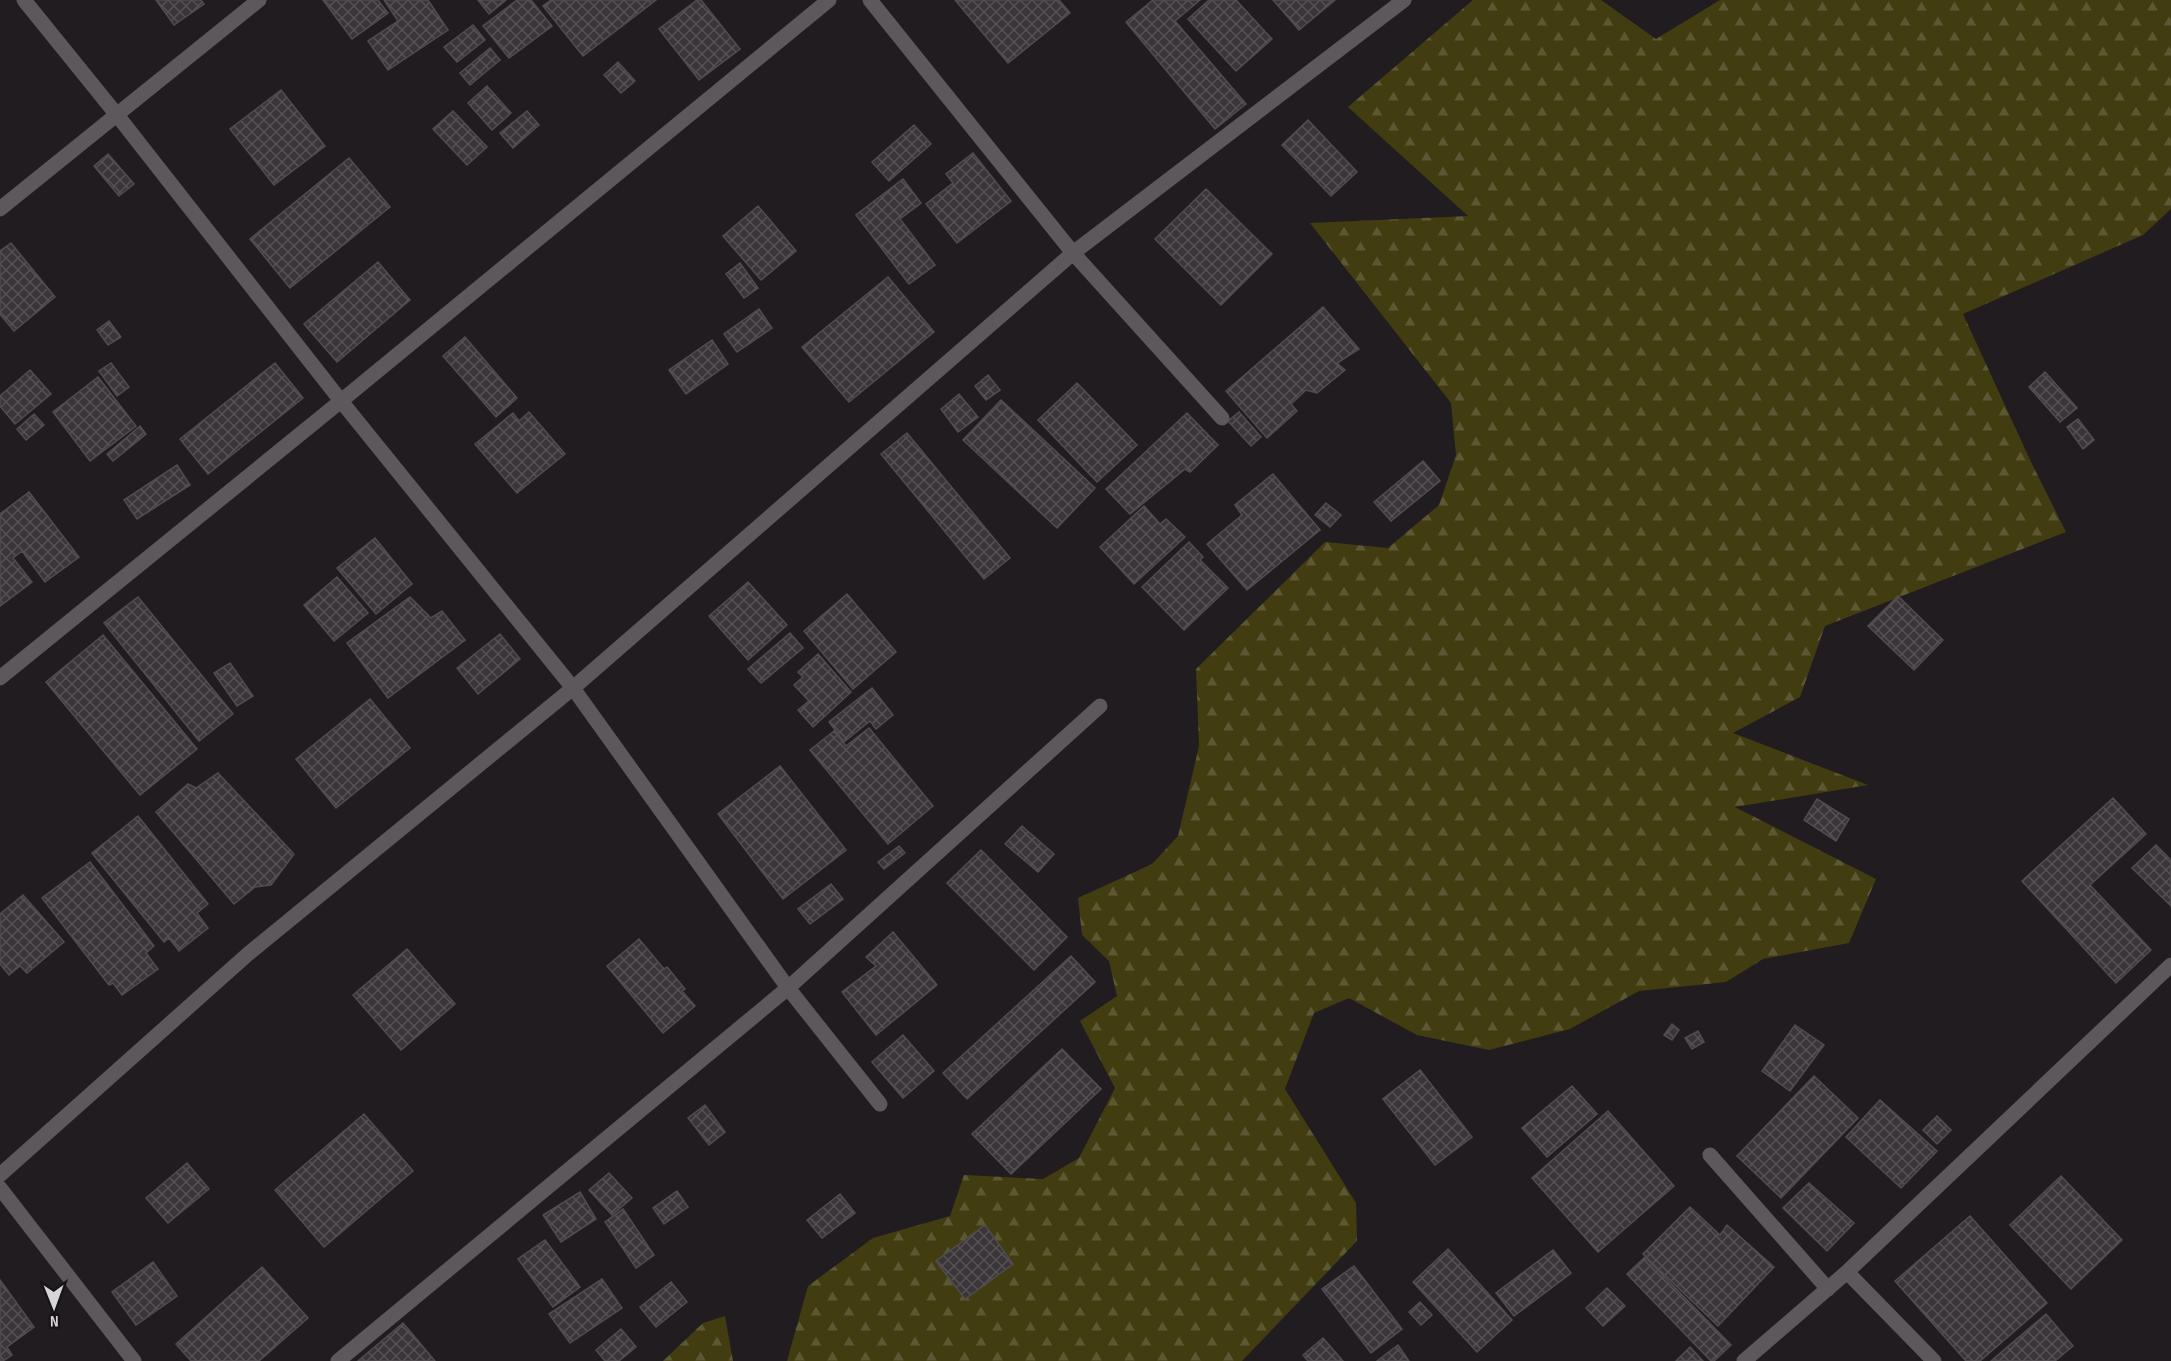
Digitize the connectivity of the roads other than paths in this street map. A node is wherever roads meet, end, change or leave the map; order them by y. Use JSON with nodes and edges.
{"nodes":[{"id":1,"x":24,"y":0,"type":"edge"},
{"id":2,"x":260,"y":0,"type":"edge"},
{"id":3,"x":829,"y":0,"type":"edge"},
{"id":4,"x":870,"y":0,"type":"edge"},
{"id":5,"x":1404,"y":0,"type":"edge"},
{"id":6,"x":117,"y":115,"type":"junction"},
{"id":7,"x":0,"y":209,"type":"edge"},
{"id":8,"x":1073,"y":253,"type":"junction"},
{"id":9,"x":341,"y":401,"type":"junction"},
{"id":10,"x":1222,"y":418,"type":"dead end"},
{"id":11,"x":0,"y":678,"type":"edge"},
{"id":12,"x":573,"y":688,"type":"junction"},
{"id":13,"x":1100,"y":706,"type":"dead end"},
{"id":14,"x":2171,"y":965,"type":"edge"},
{"id":15,"x":788,"y":988,"type":"junction"},
{"id":16,"x":880,"y":1104,"type":"dead end"},
{"id":17,"x":1710,"y":1155,"type":"dead end"},
{"id":18,"x":0,"y":1175,"type":"edge"},
{"id":19,"x":0,"y":1188,"type":"edge"},
{"id":20,"x":1847,"y":1272,"type":"junction"},
{"id":21,"x":1828,"y":1289,"type":"junction"},
{"id":22,"x":134,"y":1361,"type":"edge"},
{"id":23,"x":338,"y":1361,"type":"edge"},
{"id":24,"x":1744,"y":1361,"type":"edge"},
{"id":25,"x":1934,"y":1361,"type":"edge"}],
"edges":[{"from":1,"to":6,"type":"street"},
{"from":2,"to":6,"type":"street"},
{"from":3,"to":9,"type":"street"},
{"from":4,"to":8,"type":"street"},
{"from":5,"to":8,"type":"street"},
{"from":6,"to":7,"type":"street"},
{"from":6,"to":9,"type":"street"},
{"from":8,"to":10,"type":"street"},
{"from":8,"to":12,"type":"street"},
{"from":9,"to":11,"type":"street"},
{"from":9,"to":12,"type":"street"},
{"from":12,"to":15,"type":"street"},
{"from":12,"to":18,"type":"street"},
{"from":13,"to":15,"type":"street"},
{"from":14,"to":20,"type":"street"},
{"from":15,"to":16,"type":"street"},
{"from":15,"to":23,"type":"street"},
{"from":17,"to":21,"type":"street"},
{"from":19,"to":22,"type":"street"},
{"from":20,"to":21,"type":"street"},
{"from":20,"to":25,"type":"street"},
{"from":21,"to":24,"type":"street"}]}
